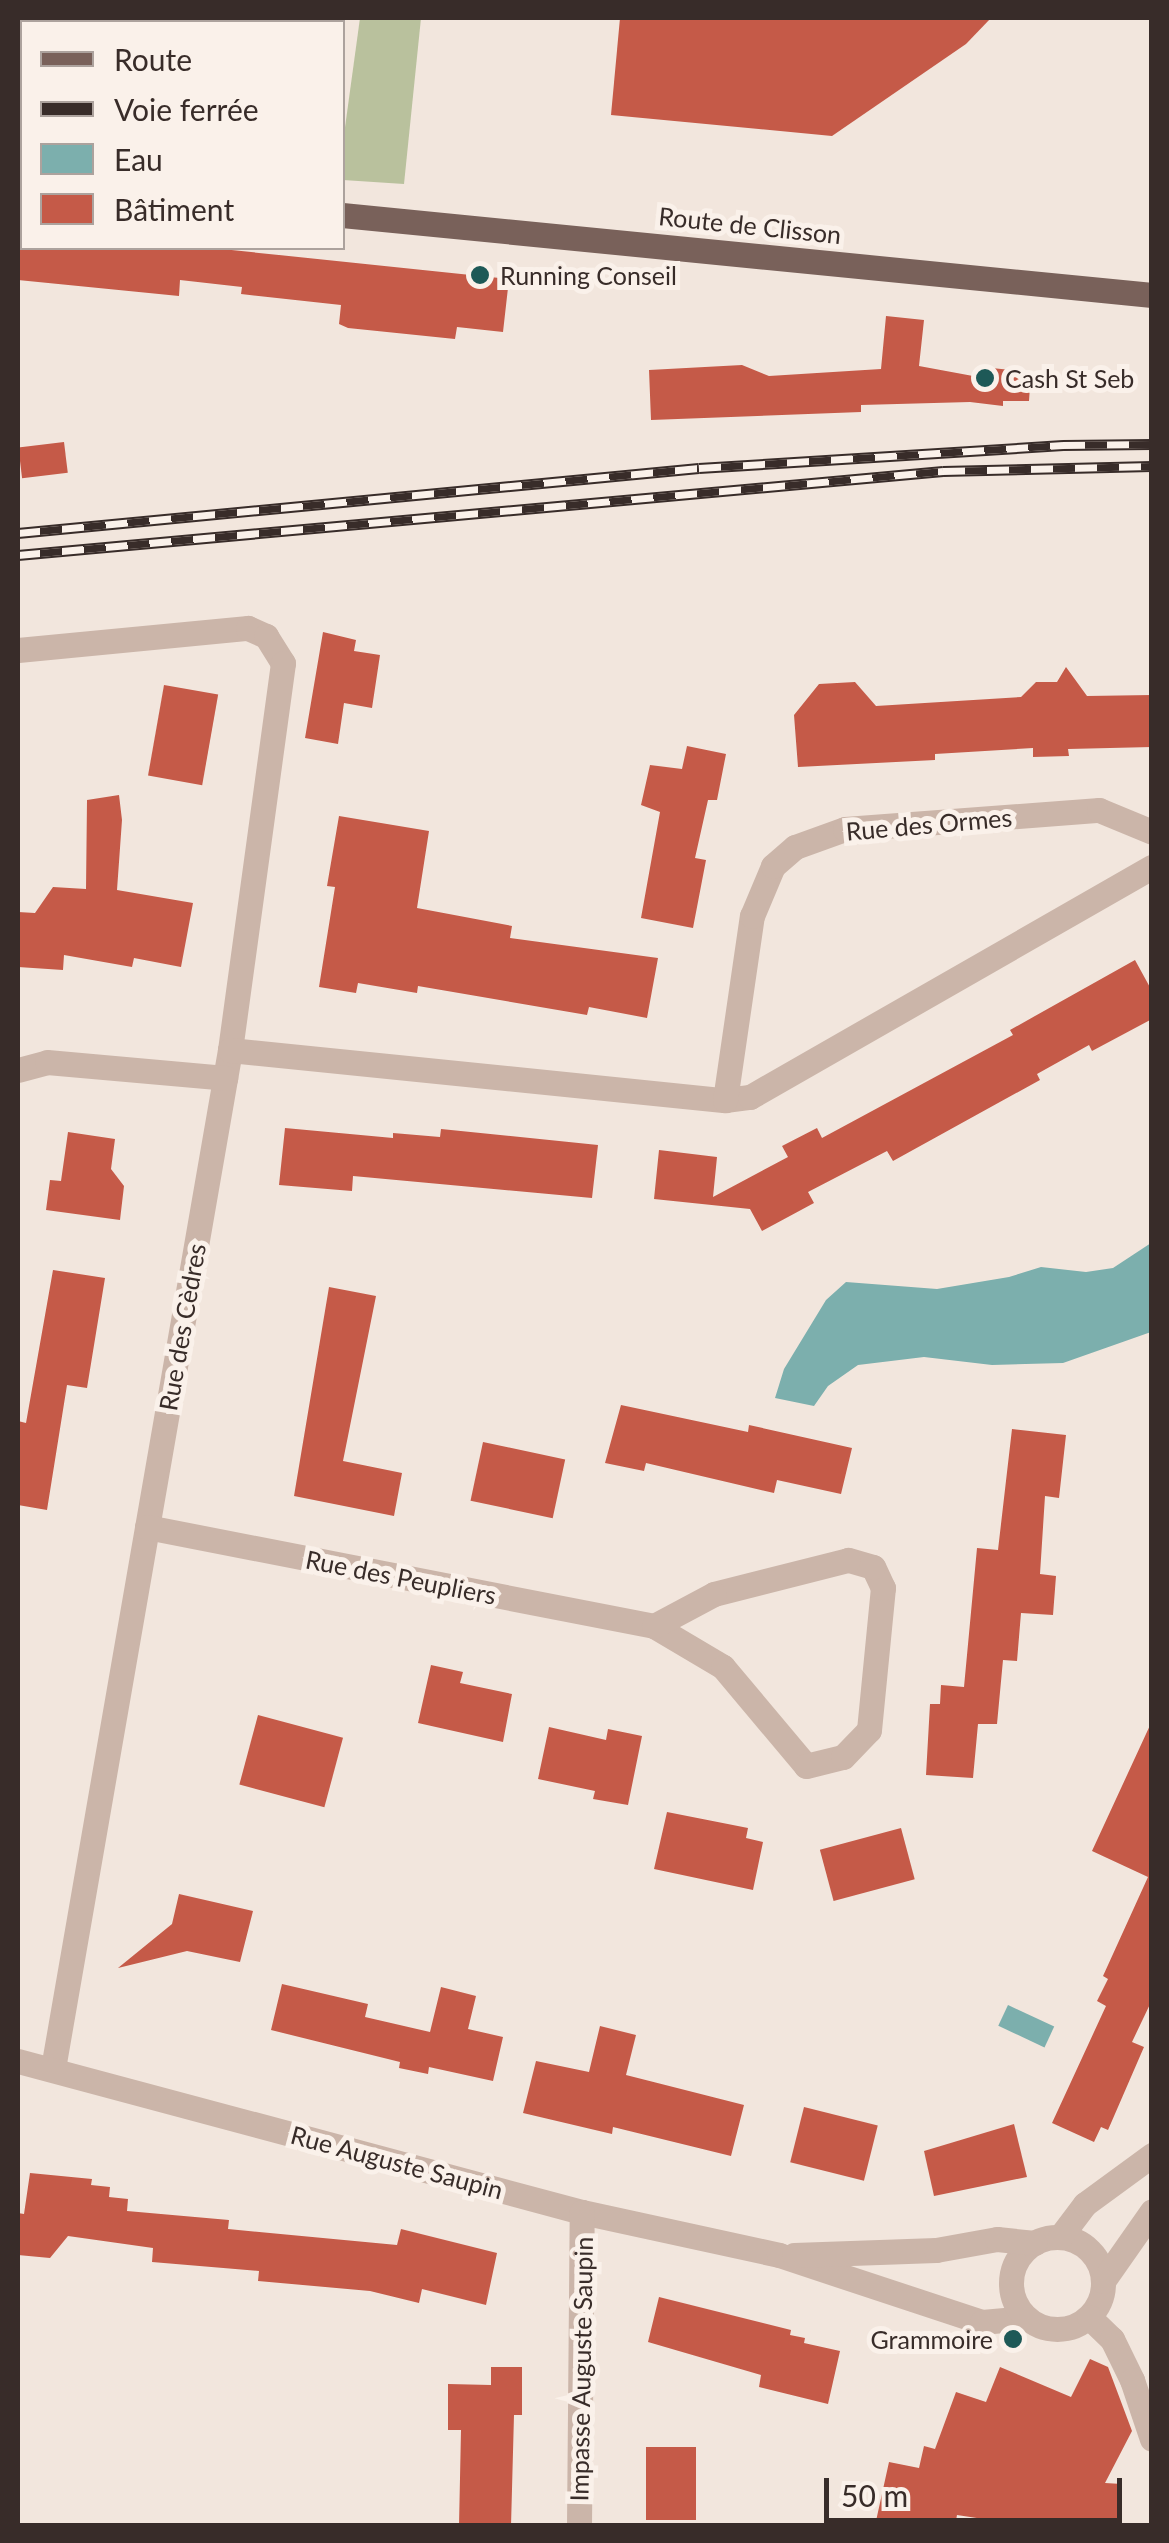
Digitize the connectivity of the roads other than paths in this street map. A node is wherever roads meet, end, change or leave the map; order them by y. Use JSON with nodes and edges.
{"nodes":[{"id":1,"x":345,"y":215,"type":"edge"},
{"id":2,"x":1152,"y":295,"type":"edge"},
{"id":3,"x":18,"y":650,"type":"edge"},
{"id":4,"x":1152,"y":832,"type":"edge"},
{"id":5,"x":1152,"y":867,"type":"edge"},
{"id":6,"x":230,"y":1050,"type":"junction"},
{"id":7,"x":18,"y":1070,"type":"edge"},
{"id":8,"x":225,"y":1078,"type":"junction"},
{"id":9,"x":725,"y":1100,"type":"junction"},
{"id":10,"x":147,"y":1528,"type":"junction"},
{"id":11,"x":654,"y":1626,"type":"junction"},
{"id":12,"x":18,"y":2062,"type":"edge"},
{"id":13,"x":53,"y":2068,"type":"junction"},
{"id":14,"x":1152,"y":2155,"type":"edge"},
{"id":15,"x":1152,"y":2211,"type":"edge"},
{"id":16,"x":582,"y":2212,"type":"junction"},
{"id":17,"x":1047,"y":2240,"type":"junction"},
{"id":18,"x":779,"y":2255,"type":"junction"},
{"id":19,"x":1103,"y":2281,"type":"junction"},
{"id":20,"x":1089,"y":2316,"type":"junction"},
{"id":21,"x":1025,"y":2318,"type":"junction"},
{"id":22,"x":1152,"y":2439,"type":"edge"},
{"id":23,"x":579,"y":2526,"type":"edge"}],
"edges":[{"from":1,"to":2,"type":"main road","name":"Route de Clisson"},
{"from":3,"to":6,"type":"street","name":"Rue des Cèdres"},
{"from":4,"to":9,"type":"street","name":"Rue des Ormes"},
{"from":5,"to":9,"type":"street"},
{"from":6,"to":8,"type":"street","name":"Rue des Cèdres"},
{"from":6,"to":9,"type":"street"},
{"from":7,"to":8,"type":"street"},
{"from":8,"to":10,"type":"street","name":"Rue des Cèdres"},
{"from":10,"to":11,"type":"street","name":"Rue des Peupliers"},
{"from":10,"to":13,"type":"street","name":"Rue des Cèdres"},
{"from":11,"to":11,"type":"street","name":"Rue des Peupliers"},
{"from":12,"to":13,"type":"street","name":"Rue Auguste Saupin"},
{"from":13,"to":16,"type":"street","name":"Rue Auguste Saupin"},
{"from":14,"to":17,"type":"street"},
{"from":15,"to":19,"type":"street"},
{"from":16,"to":18,"type":"street","name":"Rue Auguste Saupin"},
{"from":16,"to":23,"type":"street","name":"Impasse Auguste Saupin"},
{"from":17,"to":18,"type":"street","name":"Rue Auguste Saupin"},
{"from":17,"to":19,"type":"street"},
{"from":17,"to":21,"type":"street"},
{"from":18,"to":21,"type":"street","name":"Rue Auguste Saupin"},
{"from":19,"to":20,"type":"street"},
{"from":20,"to":21,"type":"street"},
{"from":20,"to":22,"type":"street"}]}
